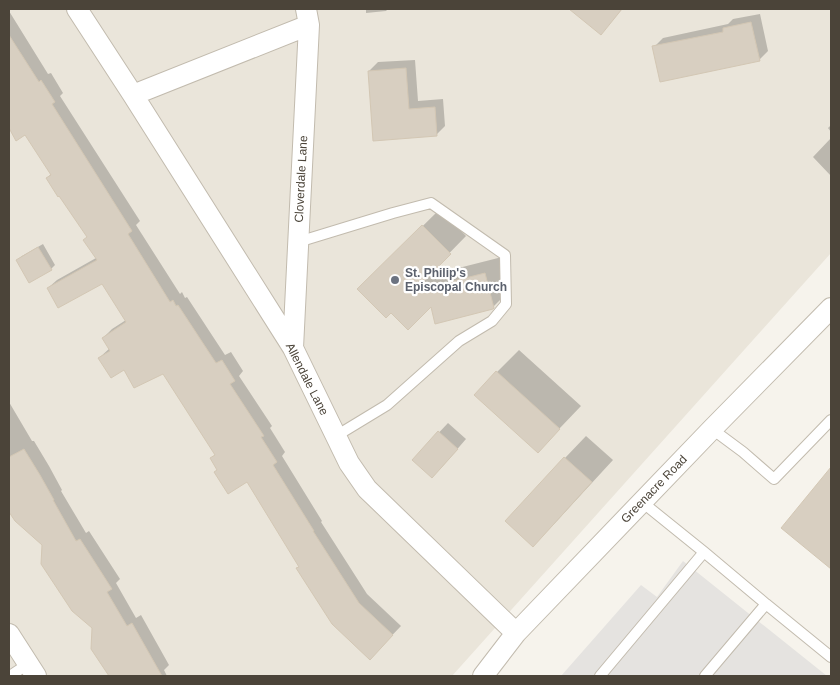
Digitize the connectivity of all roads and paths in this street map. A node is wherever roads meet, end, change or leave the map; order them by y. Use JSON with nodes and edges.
{"nodes":[{"id":1,"x":77,"y":9,"type":"edge"},
{"id":2,"x":308,"y":17,"type":"edge"},
{"id":3,"x":134,"y":95,"type":"junction"},
{"id":4,"x":298,"y":242,"type":"junction"},
{"id":5,"x":831,"y":308,"type":"edge"},
{"id":6,"x":293,"y":348,"type":"junction"},
{"id":7,"x":831,"y":420,"type":"edge"},
{"id":8,"x":712,"y":428,"type":"junction"},
{"id":9,"x":336,"y":436,"type":"junction"},
{"id":10,"x":642,"y":502,"type":"junction"},
{"id":11,"x":704,"y":552,"type":"junction"},
{"id":12,"x":766,"y":604,"type":"junction"},
{"id":13,"x":516,"y":633,"type":"junction"},
{"id":14,"x":9,"y":634,"type":"edge"},
{"id":15,"x":831,"y":657,"type":"edge"},
{"id":16,"x":32,"y":670,"type":"edge"},
{"id":17,"x":10,"y":676,"type":"edge"},
{"id":18,"x":484,"y":676,"type":"edge"},
{"id":19,"x":600,"y":676,"type":"edge"},
{"id":20,"x":705,"y":676,"type":"edge"}],
"edges":[{"from":1,"to":3,"type":"street","name":"Allendale Lane"},
{"from":2,"to":3,"type":"street"},
{"from":2,"to":4,"type":"street","name":"Cloverdale Lane"},
{"from":3,"to":6,"type":"street","name":"Allendale Lane"},
{"from":4,"to":6,"type":"street","name":"Cloverdale Lane"},
{"from":4,"to":9,"type":"lane"},
{"from":5,"to":8,"type":"street","name":"Greenacre Road"},
{"from":6,"to":9,"type":"street","name":"Allendale Lane"},
{"from":7,"to":8,"type":"lane"},
{"from":8,"to":10,"type":"street","name":"Greenacre Road"},
{"from":9,"to":13,"type":"street","name":"Allendale Lane"},
{"from":10,"to":11,"type":"lane"},
{"from":10,"to":13,"type":"street","name":"Greenacre Road"},
{"from":11,"to":12,"type":"lane"},
{"from":11,"to":19,"type":"lane"},
{"from":12,"to":15,"type":"lane"},
{"from":12,"to":20,"type":"lane"},
{"from":13,"to":18,"type":"street","name":"Greenacre Road"},
{"from":14,"to":16,"type":"street"},
{"from":16,"to":17,"type":"lane"}]}
